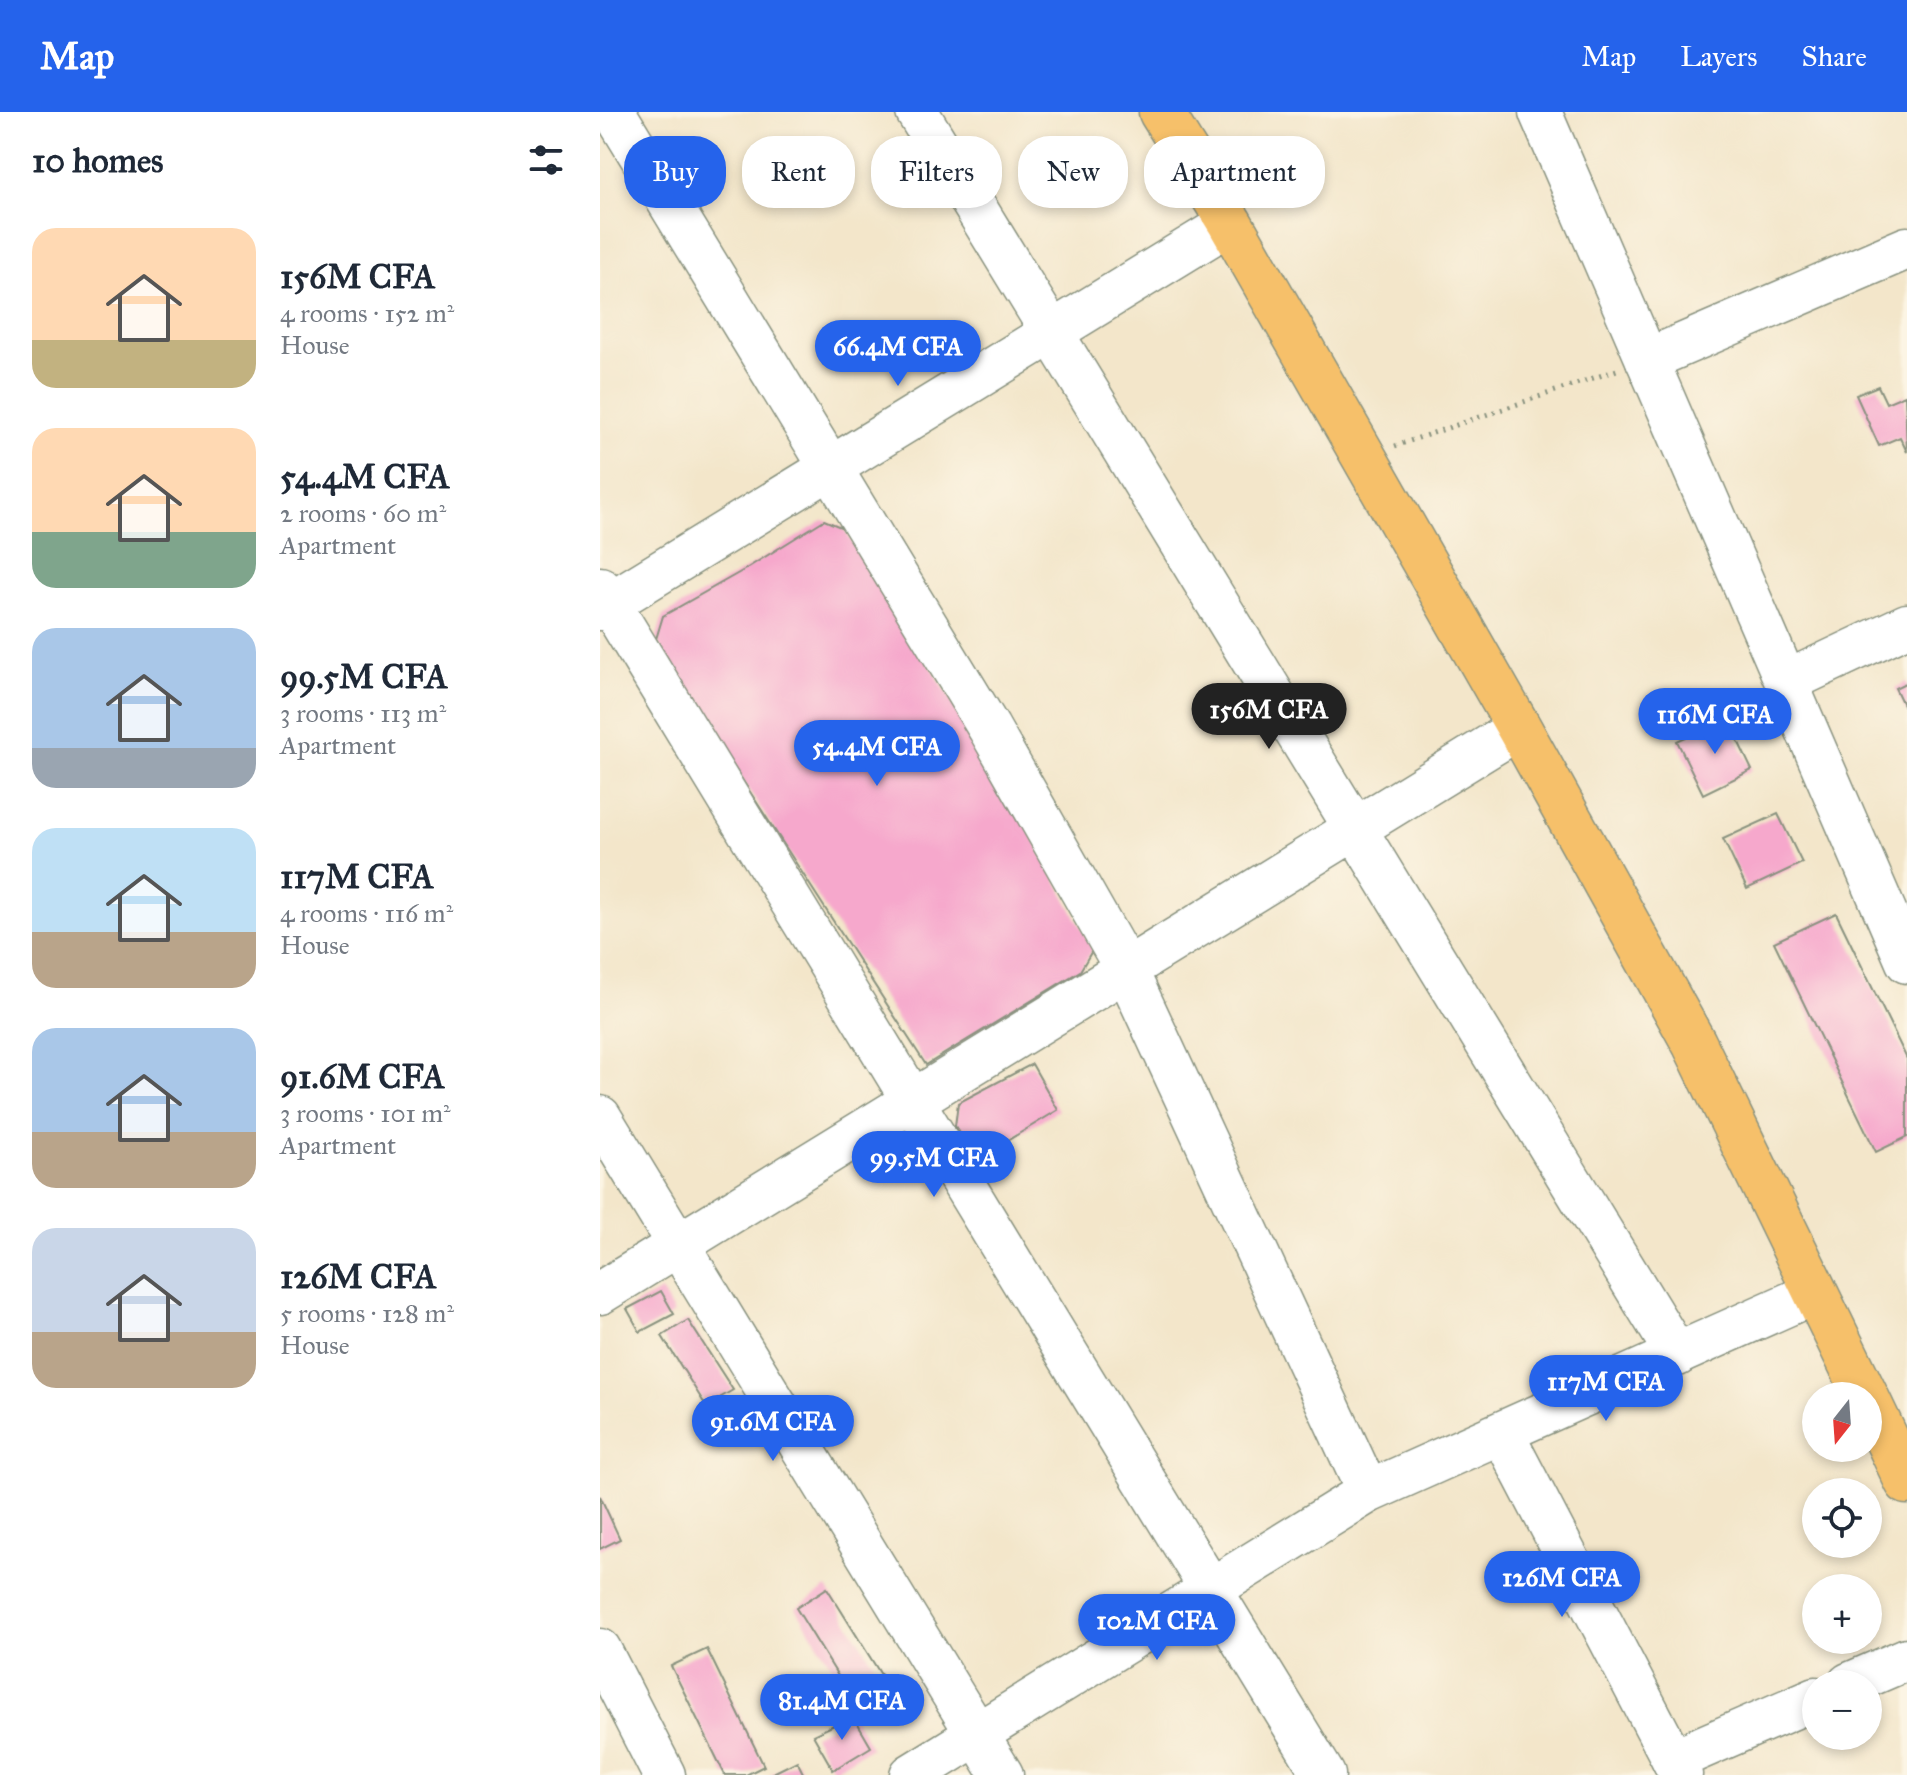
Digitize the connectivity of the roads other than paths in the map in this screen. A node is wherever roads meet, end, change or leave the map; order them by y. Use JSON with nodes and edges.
{"nodes":[{"id":1,"x":614,"y":112,"type":"edge"},
{"id":2,"x":917,"y":112,"type":"edge"},
{"id":3,"x":1161,"y":112,"type":"edge"},
{"id":4,"x":1540,"y":112,"type":"edge"},
{"id":5,"x":1230,"y":223,"type":"junction"},
{"id":6,"x":1907,"y":248,"type":"edge"},
{"id":7,"x":1052,"y":332,"type":"junction"},
{"id":8,"x":1647,"y":360,"type":"junction"},
{"id":9,"x":830,"y":467,"type":"junction"},
{"id":10,"x":603,"y":600,"type":"edge"},
{"id":11,"x":1907,"y":625,"type":"edge"},
{"id":12,"x":1786,"y":682,"type":"junction"},
{"id":13,"x":1519,"y":728,"type":"junction"},
{"id":14,"x":1355,"y":828,"type":"junction"},
{"id":15,"x":1907,"y":962,"type":"edge"},
{"id":16,"x":1126,"y":969,"type":"junction"},
{"id":17,"x":912,"y":1101,"type":"junction"},
{"id":18,"x":600,"y":1117,"type":"edge"},
{"id":19,"x":678,"y":1245,"type":"junction"},
{"id":20,"x":1816,"y":1292,"type":"junction"},
{"id":21,"x":600,"y":1293,"type":"edge"},
{"id":22,"x":1677,"y":1355,"type":"junction"},
{"id":23,"x":1859,"y":1382,"type":"edge"},
{"id":24,"x":1882,"y":1430,"type":"edge"},
{"id":25,"x":1502,"y":1433,"type":"junction"},
{"id":26,"x":1907,"y":1482,"type":"edge"},
{"id":27,"x":1368,"y":1492,"type":"junction"},
{"id":28,"x":1211,"y":1590,"type":"junction"},
{"id":29,"x":600,"y":1650,"type":"edge"},
{"id":30,"x":1907,"y":1659,"type":"edge"},
{"id":31,"x":1881,"y":1670,"type":"edge"},
{"id":32,"x":1802,"y":1705,"type":"edge"},
{"id":33,"x":977,"y":1734,"type":"junction"},
{"id":34,"x":1677,"y":1768,"type":"edge"},
{"id":35,"x":664,"y":1775,"type":"edge"},
{"id":36,"x":911,"y":1775,"type":"edge"},
{"id":37,"x":1002,"y":1775,"type":"edge"},
{"id":38,"x":1324,"y":1775,"type":"edge"}],
"edges":[{"from":1,"to":9,"type":"street"},
{"from":2,"to":7,"type":"street"},
{"from":3,"to":5,"type":"main road"},
{"from":4,"to":8,"type":"street"},
{"from":5,"to":7,"type":"street"},
{"from":5,"to":13,"type":"main road"},
{"from":6,"to":8,"type":"street"},
{"from":7,"to":9,"type":"street"},
{"from":7,"to":14,"type":"street"},
{"from":8,"to":12,"type":"street"},
{"from":9,"to":10,"type":"street"},
{"from":9,"to":16,"type":"street"},
{"from":10,"to":17,"type":"street"},
{"from":11,"to":12,"type":"street"},
{"from":12,"to":15,"type":"street"},
{"from":13,"to":14,"type":"street"},
{"from":13,"to":20,"type":"main road"},
{"from":14,"to":16,"type":"street"},
{"from":14,"to":22,"type":"street"},
{"from":16,"to":17,"type":"street"},
{"from":16,"to":27,"type":"street"},
{"from":17,"to":19,"type":"street"},
{"from":17,"to":28,"type":"street"},
{"from":18,"to":19,"type":"street"},
{"from":19,"to":21,"type":"street"},
{"from":19,"to":33,"type":"street"},
{"from":20,"to":22,"type":"street"},
{"from":20,"to":23,"type":"main road"},
{"from":22,"to":25,"type":"street"},
{"from":24,"to":26,"type":"main road"},
{"from":25,"to":27,"type":"street"},
{"from":25,"to":34,"type":"street"},
{"from":27,"to":28,"type":"street"},
{"from":28,"to":33,"type":"street"},
{"from":28,"to":38,"type":"street"},
{"from":29,"to":35,"type":"street"},
{"from":30,"to":31,"type":"street"},
{"from":32,"to":34,"type":"street"},
{"from":33,"to":36,"type":"street"},
{"from":33,"to":37,"type":"street"}]}
